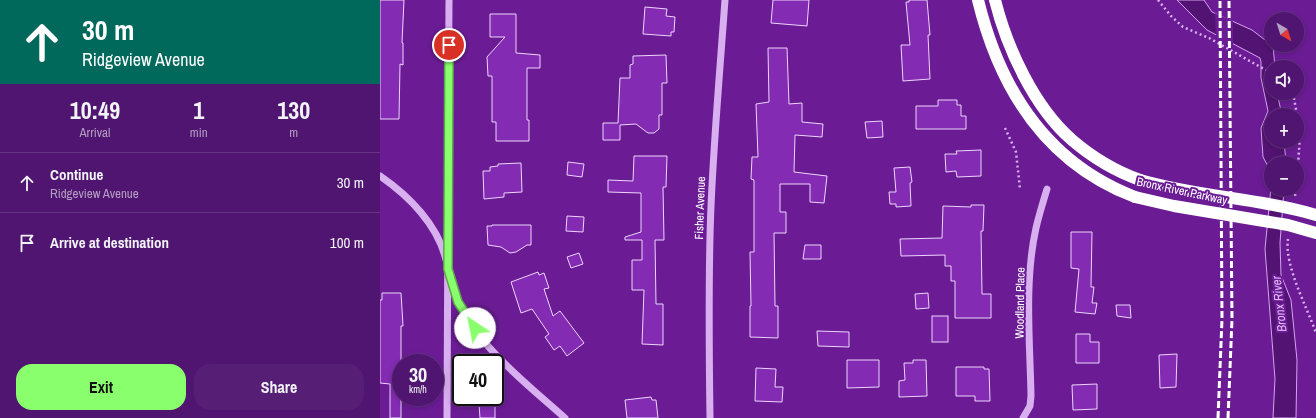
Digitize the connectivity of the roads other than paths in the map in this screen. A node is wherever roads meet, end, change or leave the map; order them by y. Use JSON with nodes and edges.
{"nodes":[{"id":1,"x":449,"y":0,"type":"edge"},
{"id":2,"x":725,"y":0,"type":"edge"},
{"id":3,"x":978,"y":0,"type":"edge"},
{"id":4,"x":995,"y":0,"type":"edge"},
{"id":5,"x":380,"y":176,"type":"edge"},
{"id":6,"x":1047,"y":189,"type":"dead end"},
{"id":7,"x":1316,"y":215,"type":"edge"},
{"id":8,"x":1316,"y":233,"type":"edge"},
{"id":9,"x":448,"y":269,"type":"junction"},
{"id":10,"x":448,"y":418,"type":"edge"},
{"id":11,"x":565,"y":418,"type":"edge"},
{"id":12,"x":710,"y":418,"type":"edge"},
{"id":13,"x":1023,"y":418,"type":"edge"}],
"edges":[{"from":1,"to":9,"type":"street"},
{"from":2,"to":12,"type":"street","name":"Fisher Avenue"},
{"from":3,"to":8,"type":"highway","name":"Bronx River Parkway","bridge":true},
{"from":4,"to":7,"type":"highway","name":"Bronx River Parkway","bridge":true},
{"from":5,"to":9,"type":"street"},
{"from":6,"to":13,"type":"street","name":"Woodland Place"},
{"from":9,"to":10,"type":"street"},
{"from":9,"to":11,"type":"street"}]}
